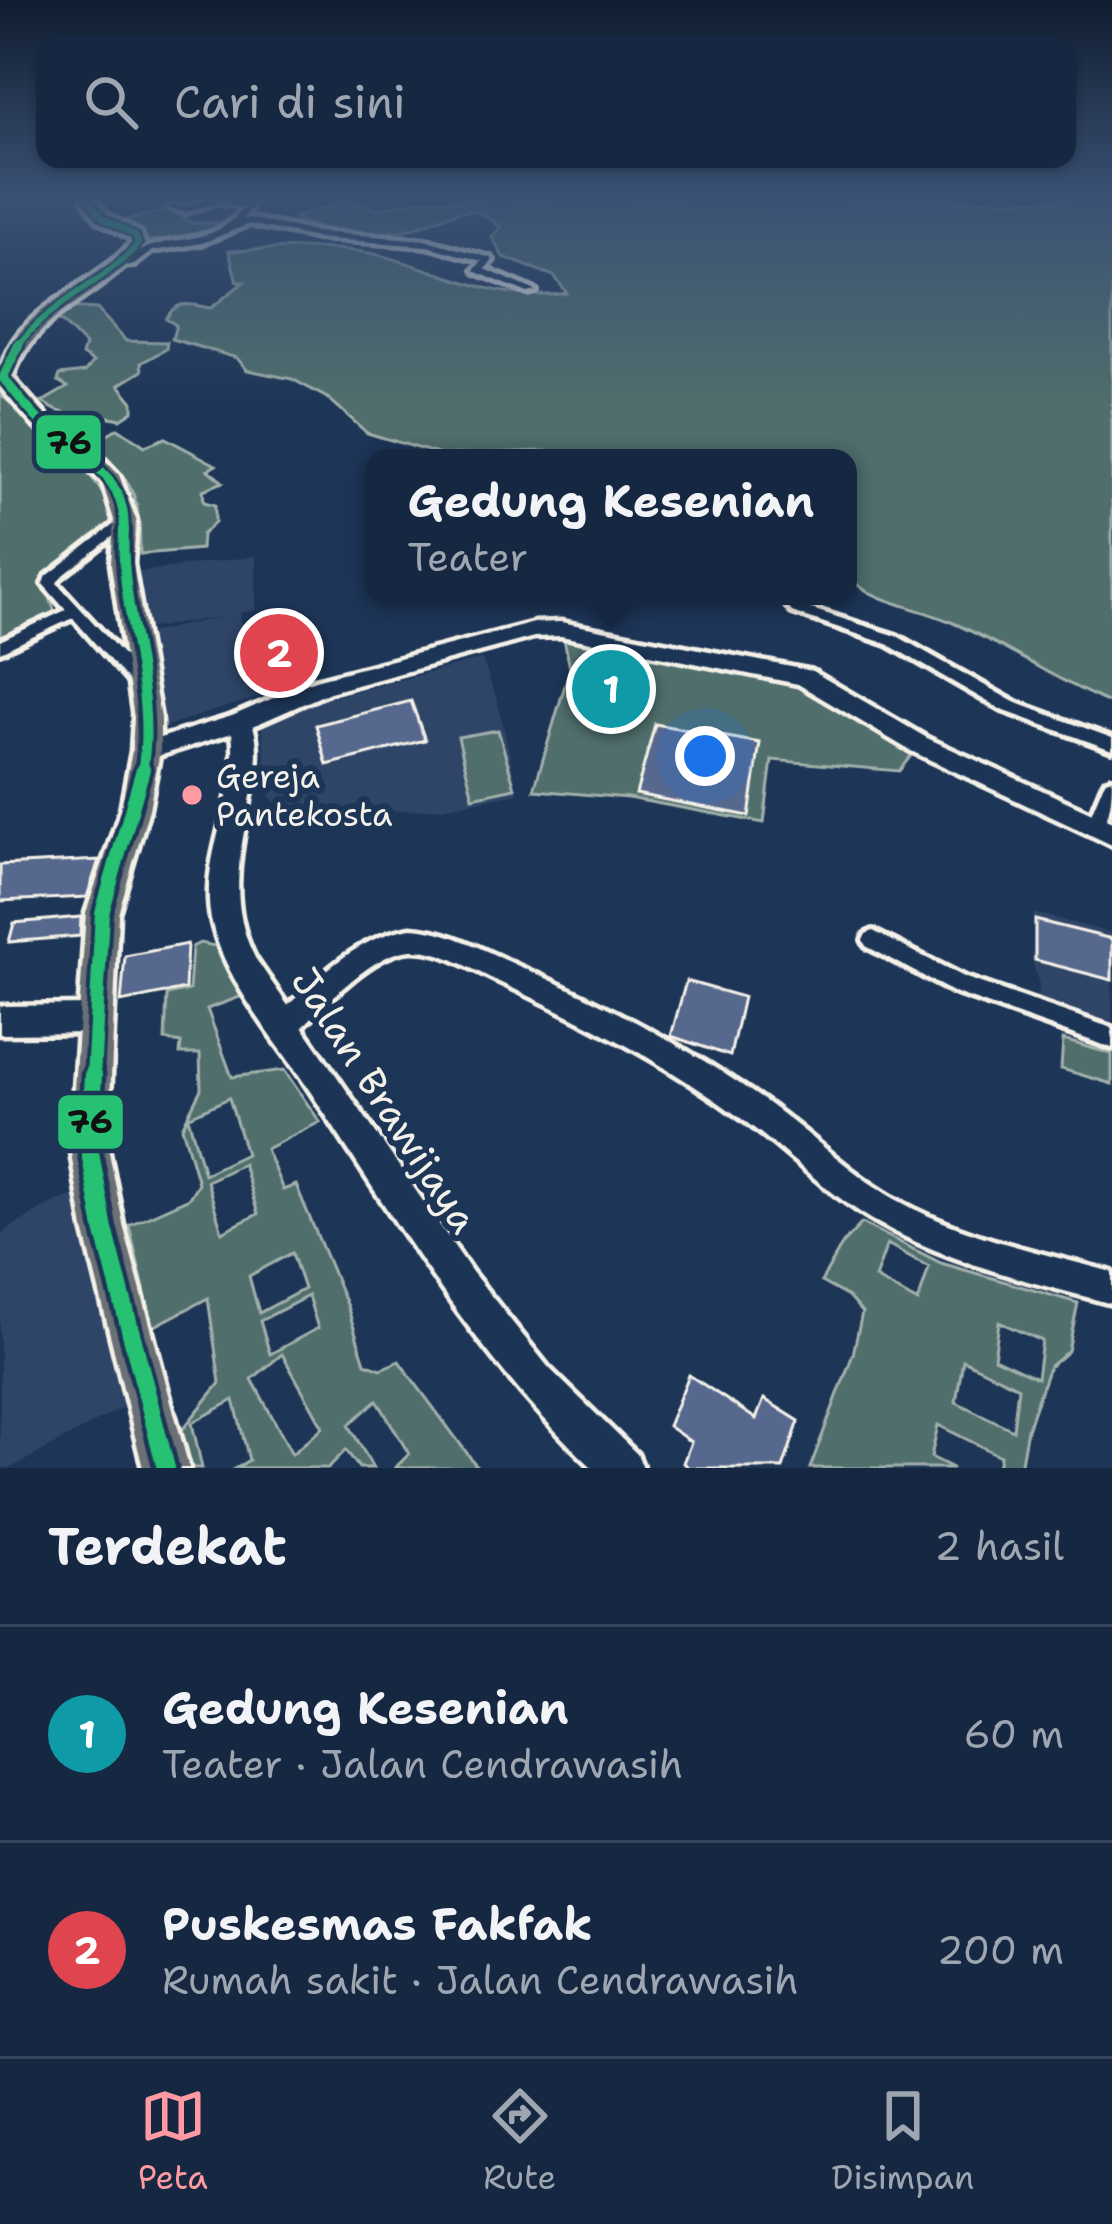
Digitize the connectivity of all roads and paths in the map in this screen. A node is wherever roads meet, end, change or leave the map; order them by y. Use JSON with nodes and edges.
{"nodes":[{"id":1,"x":114,"y":269,"type":"edge"},
{"id":2,"x":482,"y":269,"type":"edge"},
{"id":3,"x":530,"y":291,"type":"dead end"},
{"id":4,"x":125,"y":520,"type":"junction"},
{"id":5,"x":794,"y":605,"type":"edge"},
{"id":6,"x":72,"y":614,"type":"junction"},
{"id":7,"x":0,"y":646,"type":"edge"},
{"id":8,"x":142,"y":686,"type":"junction"},
{"id":9,"x":240,"y":722,"type":"junction"},
{"id":10,"x":1112,"y":744,"type":"edge"},
{"id":11,"x":146,"y":751,"type":"junction"},
{"id":12,"x":1112,"y":785,"type":"edge"},
{"id":13,"x":1104,"y":830,"type":"edge"},
{"id":14,"x":873,"y":940,"type":"dead end"},
{"id":15,"x":94,"y":1019,"type":"junction"},
{"id":16,"x":0,"y":1020,"type":"edge"},
{"id":17,"x":286,"y":1025,"type":"junction"},
{"id":18,"x":1112,"y":1038,"type":"edge"},
{"id":19,"x":1112,"y":1288,"type":"edge"},
{"id":20,"x":166,"y":1468,"type":"edge"},
{"id":21,"x":623,"y":1468,"type":"edge"}],
"edges":[{"from":1,"to":4,"type":"main road"},
{"from":2,"to":3,"type":"street"},
{"from":4,"to":6,"type":"street"},
{"from":4,"to":8,"type":"main road"},
{"from":5,"to":10,"type":"street"},
{"from":6,"to":7,"type":"street"},
{"from":6,"to":8,"type":"street"},
{"from":8,"to":11,"type":"main road"},
{"from":9,"to":11,"type":"main road"},
{"from":9,"to":13,"type":"main road"},
{"from":9,"to":17,"type":"main road","name":"Jalan Brawijaya"},
{"from":11,"to":15,"type":"main road"},
{"from":12,"to":13,"type":"street"},
{"from":14,"to":18,"type":"street"},
{"from":15,"to":16,"type":"main road"},
{"from":15,"to":20,"type":"main road"},
{"from":17,"to":19,"type":"street"},
{"from":17,"to":21,"type":"main road","name":"Jalan Brawijaya"}]}
